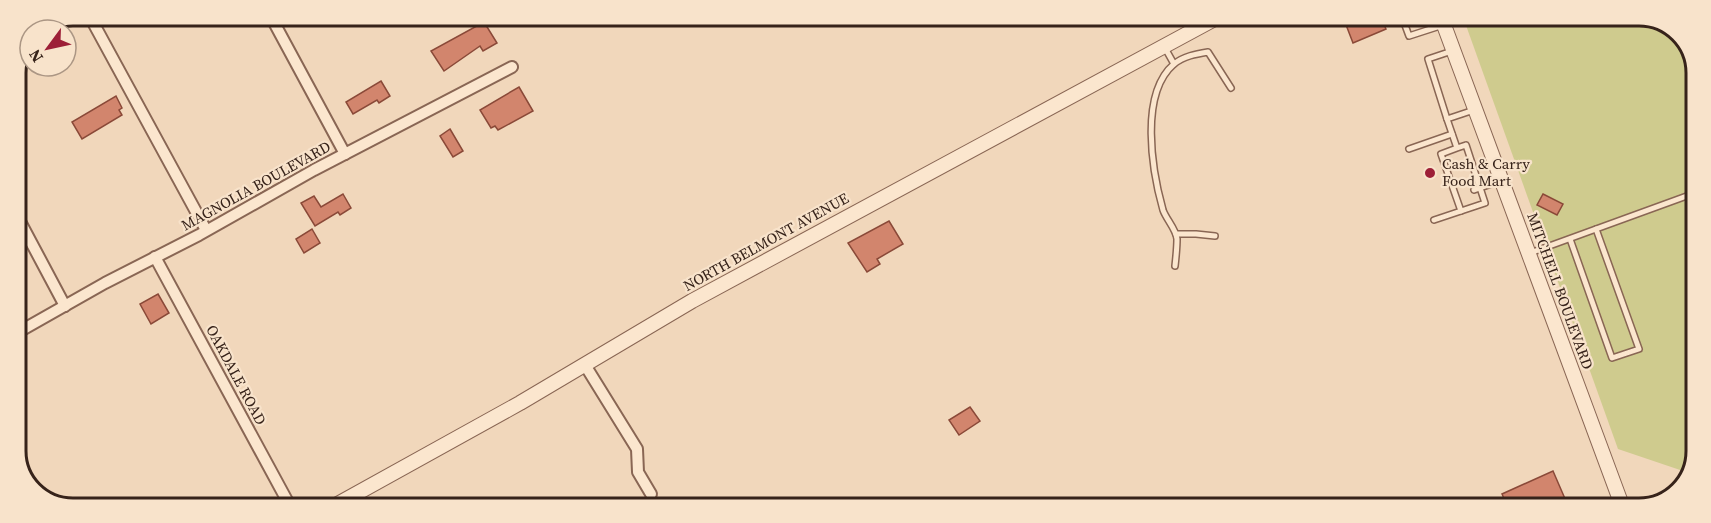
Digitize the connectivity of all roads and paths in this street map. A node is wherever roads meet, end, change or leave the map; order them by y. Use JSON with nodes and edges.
{"nodes":[{"id":1,"x":95,"y":26,"type":"edge"},
{"id":2,"x":276,"y":26,"type":"edge"},
{"id":3,"x":1201,"y":26,"type":"edge"},
{"id":4,"x":1405,"y":26,"type":"edge"},
{"id":5,"x":1432,"y":26,"type":"edge"},
{"id":6,"x":1445,"y":26,"type":"edge"},
{"id":7,"x":1164,"y":46,"type":"junction"},
{"id":8,"x":1454,"y":51,"type":"junction"},
{"id":9,"x":1174,"y":64,"type":"junction"},
{"id":10,"x":512,"y":68,"type":"dead end"},
{"id":11,"x":1231,"y":88,"type":"dead end"},
{"id":12,"x":1476,"y":110,"type":"junction"},
{"id":13,"x":1448,"y":119,"type":"junction"},
{"id":14,"x":1452,"y":134,"type":"junction"},
{"id":15,"x":1457,"y":148,"type":"junction"},
{"id":16,"x":1409,"y":149,"type":"dead end"},
{"id":17,"x":345,"y":154,"type":"junction"},
{"id":18,"x":1473,"y":166,"type":"junction"},
{"id":19,"x":1465,"y":169,"type":"dead end"},
{"id":20,"x":1501,"y":181,"type":"junction"},
{"id":21,"x":1477,"y":189,"type":"junction"},
{"id":22,"x":1462,"y":194,"type":"dead end"},
{"id":23,"x":1456,"y":197,"type":"junction"},
{"id":24,"x":1685,"y":197,"type":"edge"},
{"id":25,"x":1461,"y":211,"type":"junction"},
{"id":26,"x":1434,"y":220,"type":"dead end"},
{"id":27,"x":1596,"y":229,"type":"junction"},
{"id":28,"x":207,"y":230,"type":"junction"},
{"id":29,"x":26,"y":233,"type":"edge"},
{"id":30,"x":1176,"y":234,"type":"junction"},
{"id":31,"x":1215,"y":236,"type":"dead end"},
{"id":32,"x":1570,"y":239,"type":"junction"},
{"id":33,"x":1528,"y":254,"type":"junction"},
{"id":34,"x":156,"y":257,"type":"junction"},
{"id":35,"x":1175,"y":266,"type":"dead end"},
{"id":36,"x":65,"y":306,"type":"junction"},
{"id":37,"x":26,"y":328,"type":"edge"},
{"id":38,"x":585,"y":364,"type":"junction"},
{"id":39,"x":651,"y":494,"type":"dead end"},
{"id":40,"x":286,"y":498,"type":"edge"},
{"id":41,"x":348,"y":498,"type":"edge"},
{"id":42,"x":1618,"y":498,"type":"edge"}],
"edges":[{"from":1,"to":28,"type":"street"},
{"from":2,"to":17,"type":"street"},
{"from":3,"to":7,"type":"street","name":"NORTH BELMONT AVENUE"},
{"from":4,"to":5,"type":"lane"},
{"from":6,"to":8,"type":"street","name":"MITCHELL BOULEVARD"},
{"from":7,"to":9,"type":"lane"},
{"from":7,"to":38,"type":"street","name":"NORTH BELMONT AVENUE"},
{"from":8,"to":12,"type":"street","name":"MITCHELL BOULEVARD"},
{"from":8,"to":13,"type":"lane"},
{"from":9,"to":11,"type":"lane"},
{"from":9,"to":30,"type":"lane"},
{"from":10,"to":17,"type":"street","name":"MAGNOLIA BOULEVARD"},
{"from":12,"to":13,"type":"lane"},
{"from":12,"to":20,"type":"street","name":"MITCHELL BOULEVARD"},
{"from":13,"to":14,"type":"lane"},
{"from":14,"to":15,"type":"lane"},
{"from":14,"to":16,"type":"lane"},
{"from":15,"to":18,"type":"lane"},
{"from":15,"to":23,"type":"lane"},
{"from":17,"to":28,"type":"street","name":"MAGNOLIA BOULEVARD"},
{"from":18,"to":19,"type":"lane"},
{"from":18,"to":21,"type":"lane"},
{"from":20,"to":21,"type":"lane"},
{"from":20,"to":33,"type":"street","name":"MITCHELL BOULEVARD"},
{"from":21,"to":25,"type":"lane"},
{"from":22,"to":23,"type":"lane"},
{"from":23,"to":25,"type":"lane"},
{"from":24,"to":27,"type":"lane"},
{"from":25,"to":26,"type":"lane"},
{"from":27,"to":32,"type":"lane"},
{"from":27,"to":32,"type":"lane"},
{"from":28,"to":34,"type":"street","name":"MAGNOLIA BOULEVARD"},
{"from":29,"to":36,"type":"street"},
{"from":30,"to":31,"type":"lane"},
{"from":30,"to":35,"type":"lane"},
{"from":32,"to":33,"type":"lane"},
{"from":33,"to":42,"type":"street","name":"MITCHELL BOULEVARD"},
{"from":34,"to":36,"type":"street","name":"MAGNOLIA BOULEVARD"},
{"from":34,"to":40,"type":"street","name":"OAKDALE ROAD"},
{"from":36,"to":37,"type":"street","name":"MAGNOLIA BOULEVARD"},
{"from":38,"to":39,"type":"street"},
{"from":38,"to":41,"type":"street","name":"NORTH BELMONT AVENUE"}]}
